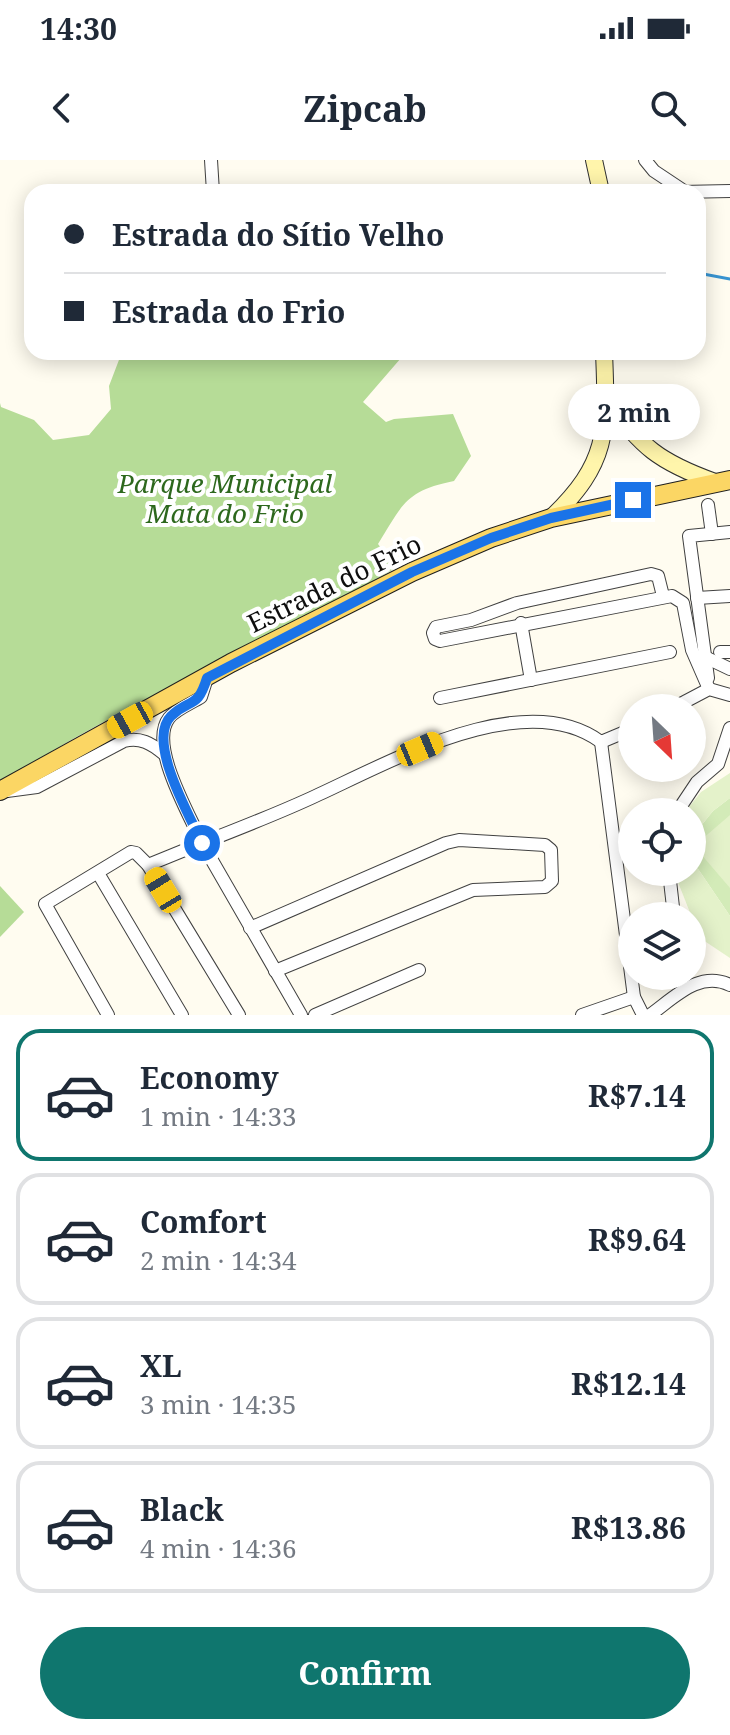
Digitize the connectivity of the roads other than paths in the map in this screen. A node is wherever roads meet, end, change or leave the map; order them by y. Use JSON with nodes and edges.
{"nodes":[{"id":1,"x":211,"y":160,"type":"edge"},
{"id":2,"x":594,"y":160,"type":"edge"},
{"id":3,"x":645,"y":160,"type":"edge"},
{"id":4,"x":212,"y":184,"type":"edge"},
{"id":5,"x":599,"y":184,"type":"edge"},
{"id":6,"x":672,"y":184,"type":"edge"},
{"id":7,"x":730,"y":191,"type":"edge"},
{"id":8,"x":706,"y":192,"type":"edge"},
{"id":9,"x":604,"y":360,"type":"edge"},
{"id":10,"x":606,"y":399,"type":"junction"},
{"id":11,"x":723,"y":481,"type":"edge"},
{"id":12,"x":708,"y":505,"type":"dead end"},
{"id":13,"x":551,"y":518,"type":"junction"},
{"id":14,"x":730,"y":532,"type":"edge"},
{"id":15,"x":712,"y":534,"type":"junction"},
{"id":16,"x":663,"y":596,"type":"junction"},
{"id":17,"x":730,"y":596,"type":"edge"},
{"id":18,"x":697,"y":598,"type":"junction"},
{"id":19,"x":521,"y":623,"type":"junction"},
{"id":20,"x":670,"y":652,"type":"dead end"},
{"id":21,"x":705,"y":657,"type":"junction"},
{"id":22,"x":730,"y":669,"type":"edge"},
{"id":23,"x":207,"y":678,"type":"junction"},
{"id":24,"x":531,"y":680,"type":"junction"},
{"id":25,"x":709,"y":689,"type":"junction"},
{"id":26,"x":700,"y":694,"type":"edge"},
{"id":27,"x":730,"y":695,"type":"edge"},
{"id":28,"x":440,"y":698,"type":"dead end"},
{"id":29,"x":730,"y":728,"type":"edge"},
{"id":30,"x":618,"y":735,"type":"edge"},
{"id":31,"x":601,"y":742,"type":"junction"},
{"id":32,"x":164,"y":754,"type":"junction"},
{"id":33,"x":730,"y":757,"type":"edge"},
{"id":34,"x":718,"y":764,"type":"junction"},
{"id":35,"x":0,"y":792,"type":"edge"},
{"id":36,"x":686,"y":798,"type":"edge"},
{"id":37,"x":202,"y":843,"type":"junction"},
{"id":38,"x":148,"y":865,"type":"junction"},
{"id":39,"x":98,"y":873,"type":"junction"},
{"id":40,"x":250,"y":928,"type":"junction"},
{"id":41,"x":419,"y":970,"type":"dead end"},
{"id":42,"x":275,"y":971,"type":"junction"},
{"id":43,"x":706,"y":980,"type":"edge"},
{"id":44,"x":730,"y":985,"type":"edge"},
{"id":45,"x":678,"y":990,"type":"edge"},
{"id":46,"x":634,"y":997,"type":"junction"},
{"id":47,"x":108,"y":1015,"type":"edge"},
{"id":48,"x":182,"y":1015,"type":"edge"},
{"id":49,"x":239,"y":1015,"type":"edge"},
{"id":50,"x":301,"y":1015,"type":"edge"},
{"id":51,"x":315,"y":1015,"type":"edge"},
{"id":52,"x":582,"y":1015,"type":"edge"},
{"id":53,"x":643,"y":1015,"type":"edge"},
{"id":54,"x":650,"y":1015,"type":"edge"}],
"edges":[{"from":1,"to":4,"type":"street"},
{"from":2,"to":5,"type":"main road"},
{"from":3,"to":6,"type":"street"},
{"from":7,"to":8,"type":"street"},
{"from":9,"to":10,"type":"main road"},
{"from":10,"to":11,"type":"main road"},
{"from":10,"to":13,"type":"main road"},
{"from":11,"to":13,"type":"main road","name":"Estrada do Frio"},
{"from":12,"to":15,"type":"street"},
{"from":13,"to":23,"type":"main road","name":"Estrada do Frio"},
{"from":14,"to":15,"type":"street"},
{"from":15,"to":18,"type":"street"},
{"from":16,"to":19,"type":"street"},
{"from":16,"to":19,"type":"street"},
{"from":16,"to":25,"type":"street"},
{"from":17,"to":18,"type":"street"},
{"from":18,"to":21,"type":"street"},
{"from":19,"to":24,"type":"street"},
{"from":20,"to":24,"type":"street"},
{"from":21,"to":22,"type":"street"},
{"from":21,"to":25,"type":"street"},
{"from":23,"to":32,"type":"street"},
{"from":23,"to":35,"type":"main road","name":"Estrada do Frio"},
{"from":24,"to":28,"type":"street"},
{"from":25,"to":26,"type":"street"},
{"from":25,"to":27,"type":"street"},
{"from":29,"to":34,"type":"street"},
{"from":30,"to":31,"type":"street"},
{"from":31,"to":37,"type":"street"},
{"from":31,"to":46,"type":"street"},
{"from":32,"to":35,"type":"street"},
{"from":32,"to":37,"type":"street"},
{"from":33,"to":34,"type":"street"},
{"from":34,"to":36,"type":"street"},
{"from":37,"to":38,"type":"street"},
{"from":37,"to":40,"type":"street"},
{"from":38,"to":39,"type":"street"},
{"from":38,"to":49,"type":"street"},
{"from":39,"to":47,"type":"street"},
{"from":39,"to":48,"type":"street"},
{"from":40,"to":42,"type":"street"},
{"from":40,"to":42,"type":"street"},
{"from":41,"to":51,"type":"street"},
{"from":42,"to":50,"type":"street"},
{"from":43,"to":44,"type":"street"},
{"from":45,"to":54,"type":"street"},
{"from":46,"to":52,"type":"street"},
{"from":46,"to":53,"type":"street"}]}
